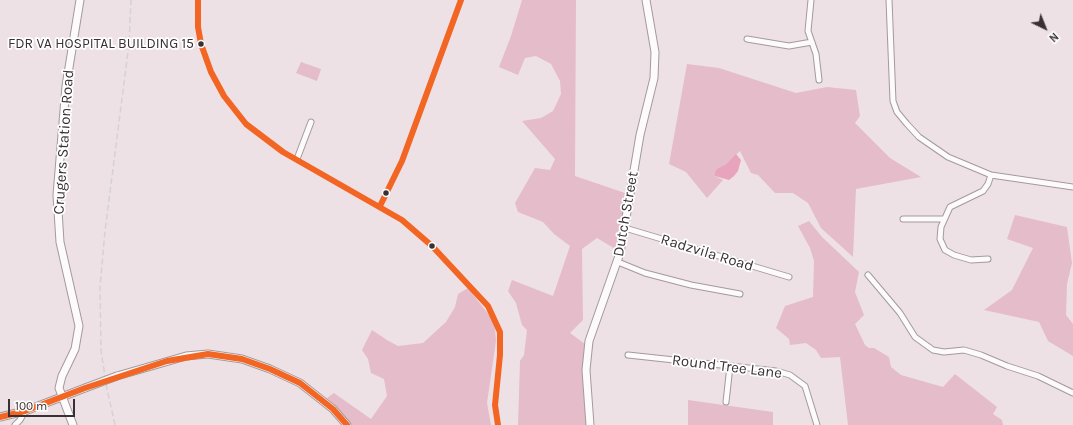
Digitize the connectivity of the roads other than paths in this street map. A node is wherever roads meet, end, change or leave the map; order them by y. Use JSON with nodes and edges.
{"nodes":[{"id":1,"x":80,"y":0,"type":"edge"},
{"id":2,"x":646,"y":0,"type":"edge"},
{"id":3,"x":811,"y":0,"type":"edge"},
{"id":4,"x":890,"y":0,"type":"edge"},
{"id":5,"x":747,"y":38,"type":"dead end"},
{"id":6,"x":812,"y":42,"type":"junction"},
{"id":7,"x":819,"y":80,"type":"dead end"},
{"id":8,"x":310,"y":122,"type":"dead end"},
{"id":9,"x":297,"y":159,"type":"dead end"},
{"id":10,"x":991,"y":175,"type":"junction"},
{"id":11,"x":1073,"y":187,"type":"edge"},
{"id":12,"x":903,"y":218,"type":"dead end"},
{"id":13,"x":944,"y":219,"type":"junction"},
{"id":14,"x":625,"y":228,"type":"junction"},
{"id":15,"x":988,"y":259,"type":"dead end"},
{"id":16,"x":618,"y":262,"type":"junction"},
{"id":17,"x":868,"y":275,"type":"dead end"},
{"id":18,"x":789,"y":277,"type":"dead end"},
{"id":19,"x":740,"y":294,"type":"dead end"},
{"id":20,"x":628,"y":355,"type":"dead end"},
{"id":21,"x":730,"y":366,"type":"junction"},
{"id":22,"x":1073,"y":393,"type":"edge"},
{"id":23,"x":62,"y":397,"type":"junction"},
{"id":24,"x":726,"y":402,"type":"dead end"},
{"id":25,"x":25,"y":411,"type":"junction"},
{"id":26,"x":0,"y":417,"type":"edge"},
{"id":27,"x":15,"y":425,"type":"edge"},
{"id":28,"x":73,"y":425,"type":"edge"},
{"id":29,"x":347,"y":425,"type":"edge"},
{"id":30,"x":590,"y":425,"type":"edge"},
{"id":31,"x":817,"y":425,"type":"edge"}],
"edges":[{"from":1,"to":23,"type":"street","name":"Crugers Station Road"},
{"from":2,"to":14,"type":"street","name":"Dutch Street"},
{"from":3,"to":6,"type":"street"},
{"from":4,"to":10,"type":"street"},
{"from":5,"to":6,"type":"street"},
{"from":6,"to":7,"type":"street"},
{"from":8,"to":9,"type":"street"},
{"from":10,"to":11,"type":"street"},
{"from":10,"to":13,"type":"street"},
{"from":12,"to":13,"type":"street"},
{"from":13,"to":15,"type":"street"},
{"from":14,"to":16,"type":"street","name":"Dutch Street"},
{"from":14,"to":18,"type":"street","name":"Radzvila Road"},
{"from":16,"to":19,"type":"street"},
{"from":16,"to":30,"type":"street","name":"Dutch Street"},
{"from":17,"to":22,"type":"street"},
{"from":20,"to":21,"type":"street","name":"Round Tree Lane"},
{"from":21,"to":24,"type":"street"},
{"from":21,"to":31,"type":"street","name":"Round Tree Lane"},
{"from":23,"to":25,"type":"street"},
{"from":23,"to":28,"type":"street","name":"Crugers Station Road"},
{"from":23,"to":29,"type":"street","bridge":true},
{"from":25,"to":26,"type":"street"},
{"from":25,"to":27,"type":"street"}]}
